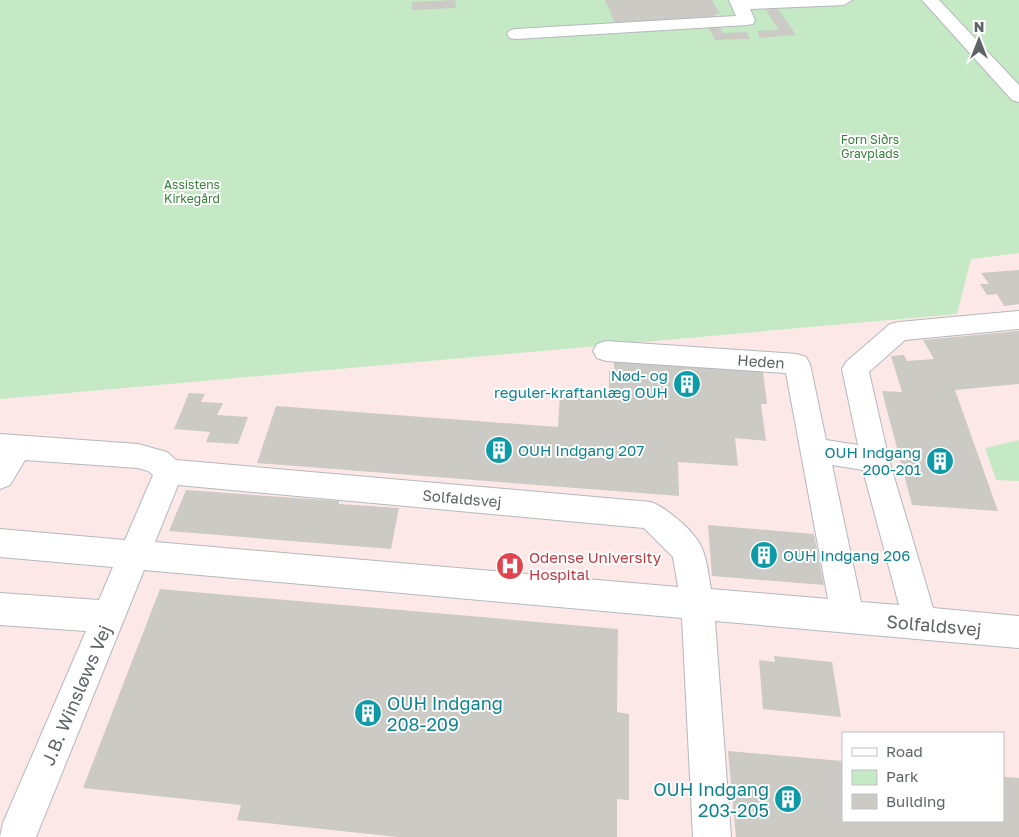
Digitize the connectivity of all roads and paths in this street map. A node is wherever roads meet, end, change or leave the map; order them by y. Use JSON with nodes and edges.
{"nodes":[{"id":1,"x":844,"y":0,"type":"edge"},
{"id":2,"x":930,"y":0,"type":"edge"},
{"id":3,"x":741,"y":9,"type":"edge"},
{"id":4,"x":516,"y":34,"type":"dead end"},
{"id":5,"x":1019,"y":96,"type":"edge"},
{"id":6,"x":1019,"y":320,"type":"edge"},
{"id":7,"x":606,"y":351,"type":"dead end"},
{"id":8,"x":8,"y":447,"type":"edge"},
{"id":9,"x":813,"y":450,"type":"junction"},
{"id":10,"x":875,"y":460,"type":"junction"},
{"id":11,"x":169,"y":472,"type":"junction"},
{"id":12,"x":0,"y":476,"type":"edge"},
{"id":13,"x":0,"y":543,"type":"edge"},
{"id":14,"x":135,"y":554,"type":"junction"},
{"id":15,"x":697,"y":602,"type":"junction"},
{"id":16,"x":0,"y":609,"type":"edge"},
{"id":17,"x":109,"y":617,"type":"junction"},
{"id":18,"x":848,"y":617,"type":"junction"},
{"id":19,"x":921,"y":625,"type":"junction"},
{"id":20,"x":1019,"y":632,"type":"edge"},
{"id":21,"x":17,"y":837,"type":"edge"},
{"id":22,"x":712,"y":837,"type":"edge"}],
"edges":[{"from":1,"to":3,"type":"street"},
{"from":2,"to":5,"type":"street"},
{"from":3,"to":4,"type":"street"},
{"from":6,"to":10,"type":"street"},
{"from":7,"to":9,"type":"street","name":"Heden"},
{"from":8,"to":11,"type":"street"},
{"from":8,"to":12,"type":"street"},
{"from":9,"to":10,"type":"street"},
{"from":9,"to":18,"type":"street"},
{"from":10,"to":19,"type":"street"},
{"from":11,"to":14,"type":"street","name":"J.B. Winsløws Vej"},
{"from":11,"to":15,"type":"street","name":"Solfaldsvej"},
{"from":13,"to":14,"type":"street"},
{"from":14,"to":15,"type":"street","name":"Solfaldsvej"},
{"from":14,"to":17,"type":"street","name":"J.B. Winsløws Vej"},
{"from":15,"to":18,"type":"street","name":"Solfaldsvej"},
{"from":15,"to":22,"type":"street"},
{"from":16,"to":17,"type":"street"},
{"from":17,"to":21,"type":"street","name":"J.B. Winsløws Vej"},
{"from":18,"to":19,"type":"street","name":"Solfaldsvej"},
{"from":19,"to":20,"type":"street","name":"Solfaldsvej"}]}
